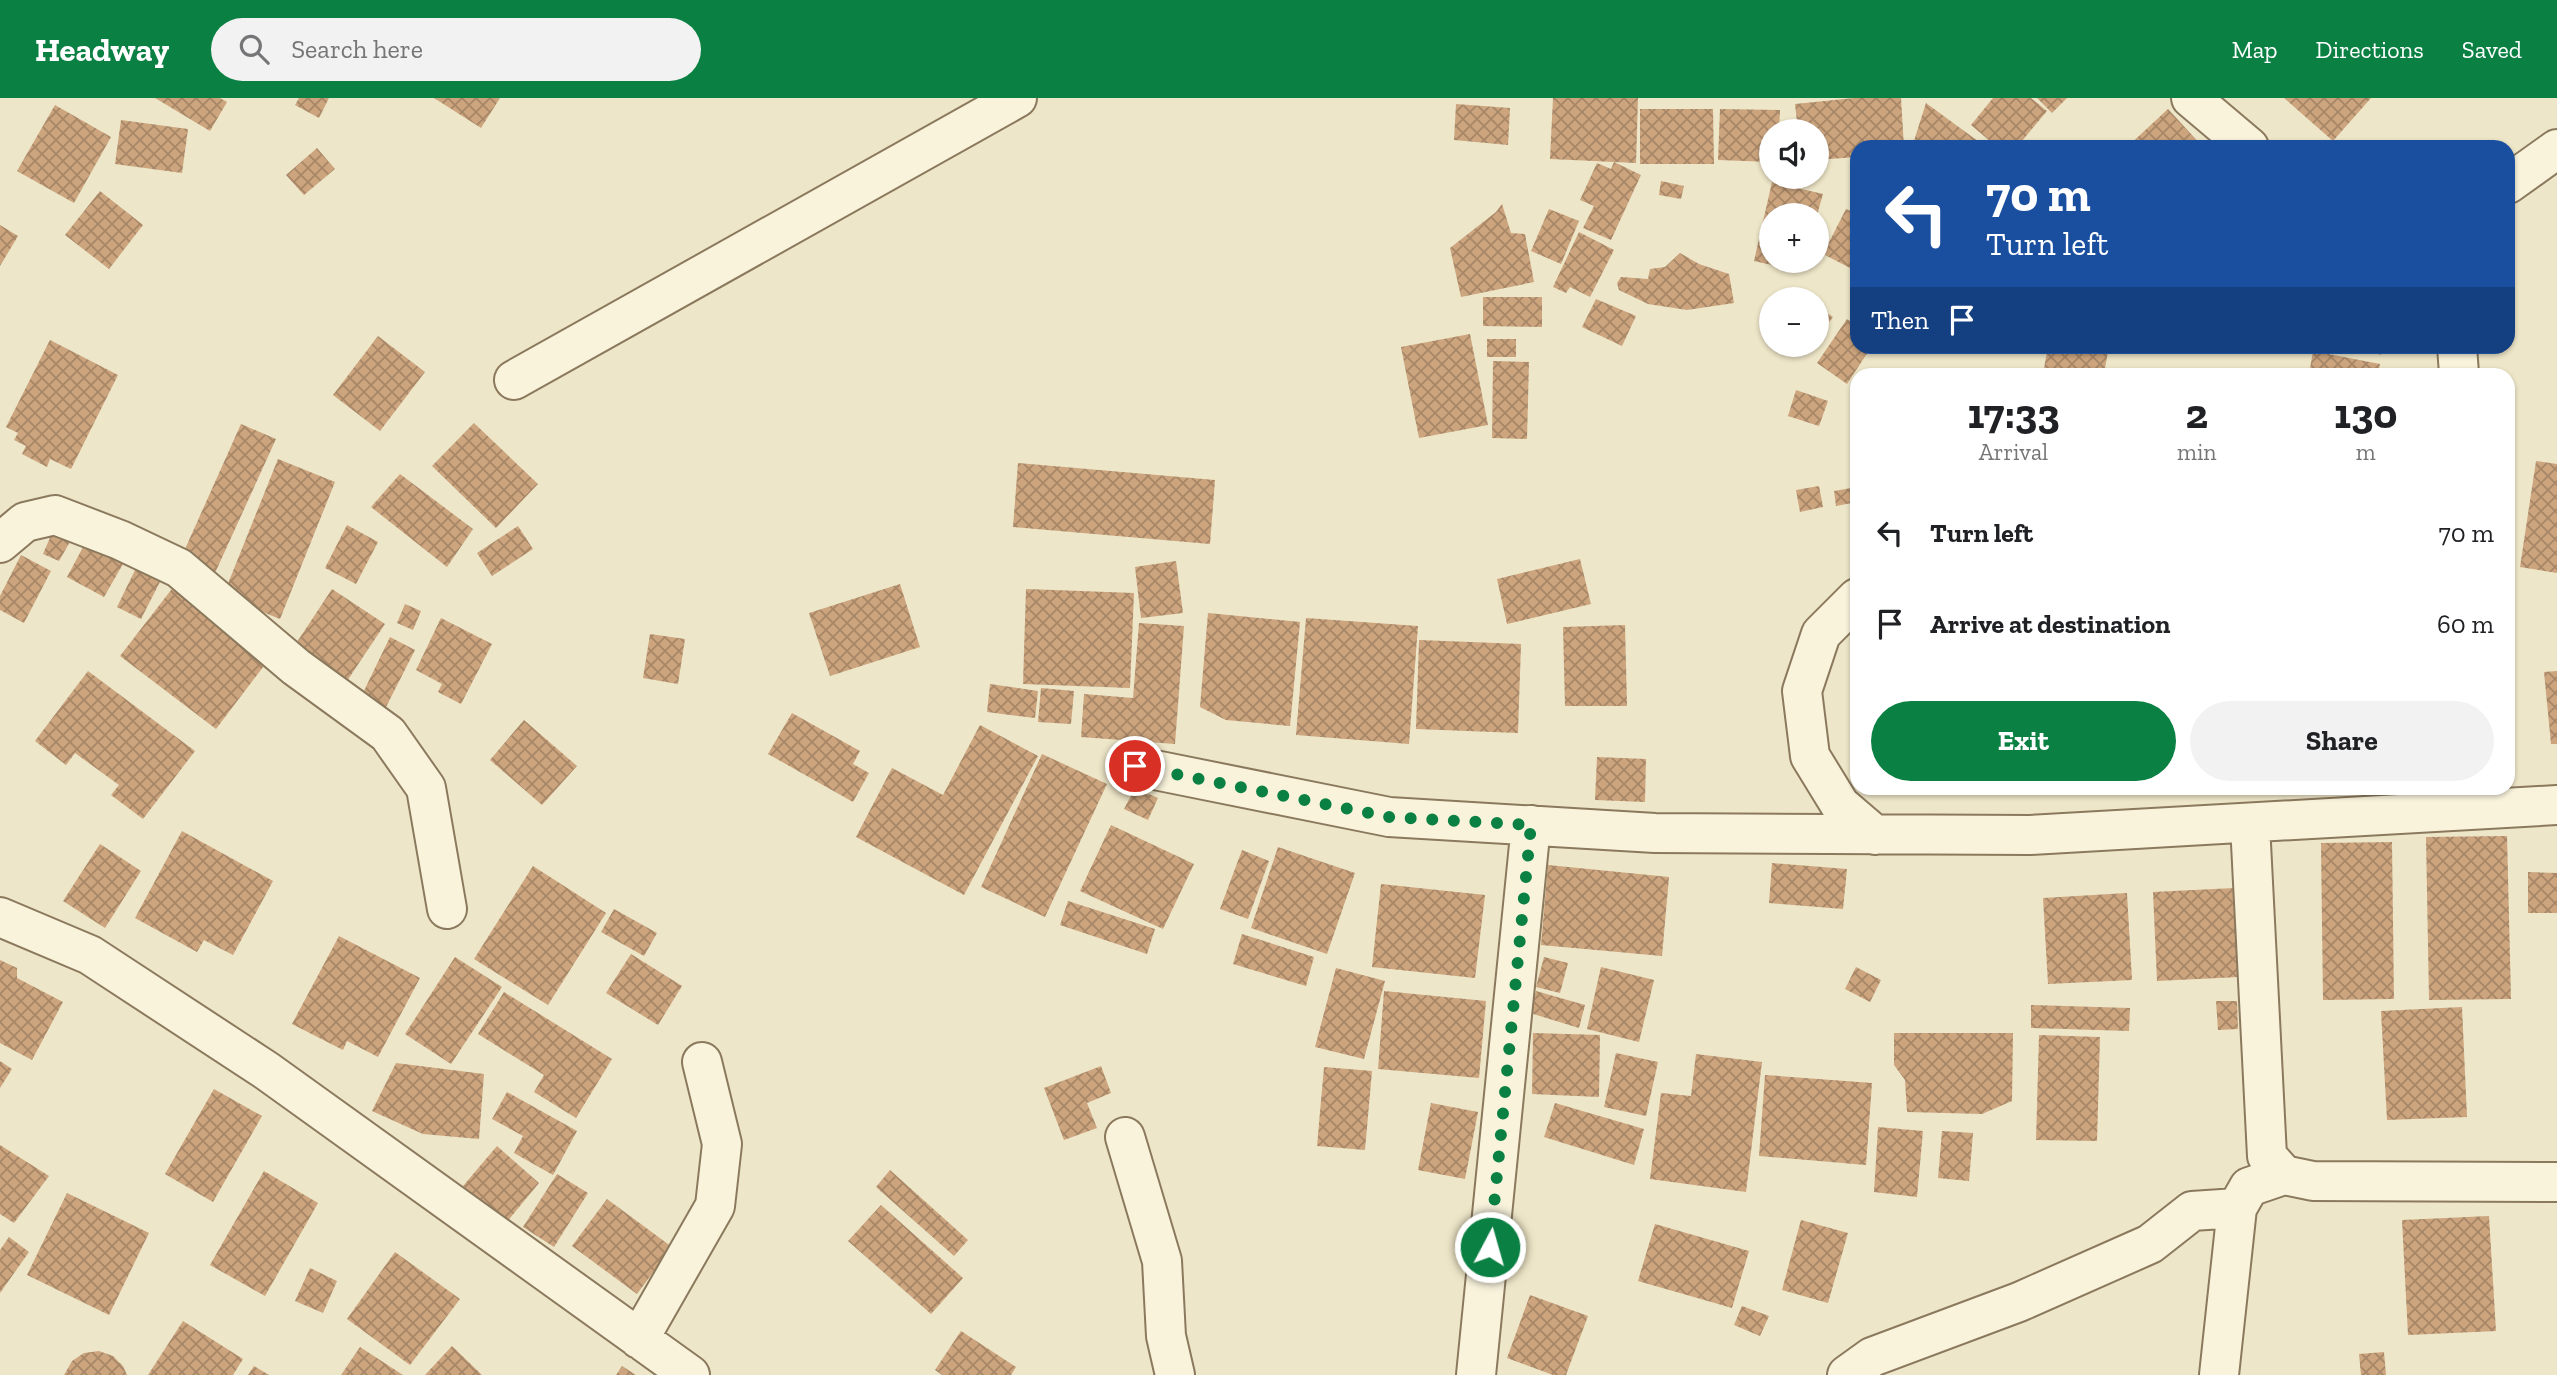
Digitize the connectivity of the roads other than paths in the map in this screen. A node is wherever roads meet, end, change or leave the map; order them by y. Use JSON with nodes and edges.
{"nodes":[{"id":1,"x":1017,"y":98,"type":"edge"},
{"id":2,"x":2191,"y":98,"type":"edge"},
{"id":3,"x":2241,"y":140,"type":"edge"},
{"id":4,"x":2557,"y":149,"type":"edge"},
{"id":5,"x":2515,"y":179,"type":"edge"},
{"id":6,"x":513,"y":380,"type":"dead end"},
{"id":7,"x":0,"y":542,"type":"edge"},
{"id":8,"x":1850,"y":605,"type":"edge"},
{"id":9,"x":1135,"y":766,"type":"dead end"},
{"id":10,"x":2497,"y":798,"type":"edge"},
{"id":11,"x":2557,"y":805,"type":"edge"},
{"id":12,"x":2250,"y":824,"type":"junction"},
{"id":13,"x":1531,"y":825,"type":"junction"},
{"id":14,"x":1875,"y":835,"type":"junction"},
{"id":15,"x":447,"y":908,"type":"dead end"},
{"id":16,"x":0,"y":917,"type":"edge"},
{"id":17,"x":702,"y":1062,"type":"dead end"},
{"id":18,"x":1125,"y":1138,"type":"dead end"},
{"id":19,"x":2284,"y":1175,"type":"junction"},
{"id":20,"x":2557,"y":1182,"type":"edge"},
{"id":21,"x":2237,"y":1208,"type":"junction"},
{"id":22,"x":639,"y":1339,"type":"junction"},
{"id":23,"x":690,"y":1375,"type":"edge"},
{"id":24,"x":1175,"y":1375,"type":"edge"},
{"id":25,"x":1476,"y":1375,"type":"edge"},
{"id":26,"x":1847,"y":1375,"type":"edge"},
{"id":27,"x":2219,"y":1375,"type":"edge"}],
"edges":[{"from":1,"to":6,"type":"street"},
{"from":2,"to":3,"type":"street"},
{"from":4,"to":5,"type":"street"},
{"from":7,"to":15,"type":"street"},
{"from":8,"to":14,"type":"street"},
{"from":9,"to":13,"type":"street"},
{"from":10,"to":11,"type":"street"},
{"from":10,"to":12,"type":"street"},
{"from":12,"to":14,"type":"street"},
{"from":12,"to":19,"type":"street"},
{"from":13,"to":14,"type":"street"},
{"from":13,"to":25,"type":"street"},
{"from":16,"to":22,"type":"street"},
{"from":17,"to":22,"type":"street"},
{"from":18,"to":24,"type":"street"},
{"from":19,"to":20,"type":"street"},
{"from":19,"to":21,"type":"street"},
{"from":21,"to":26,"type":"street"},
{"from":21,"to":27,"type":"street"},
{"from":22,"to":23,"type":"street"}]}
